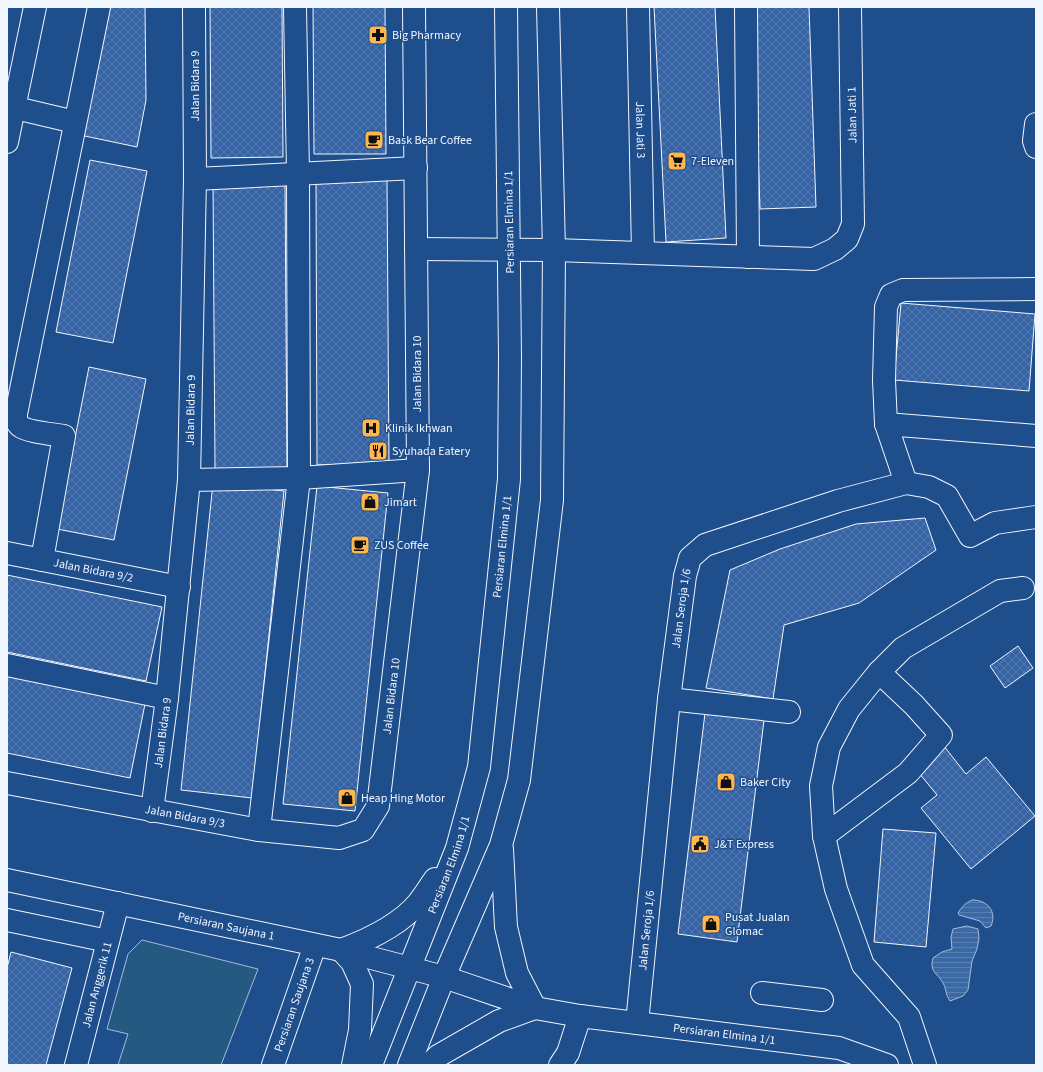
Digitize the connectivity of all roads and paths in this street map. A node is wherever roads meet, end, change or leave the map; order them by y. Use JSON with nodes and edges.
{"nodes":[{"id":1,"x":34,"y":7,"type":"edge"},
{"id":2,"x":99,"y":7,"type":"edge"},
{"id":3,"x":194,"y":7,"type":"edge"},
{"id":4,"x":295,"y":7,"type":"edge"},
{"id":5,"x":414,"y":7,"type":"edge"},
{"id":6,"x":506,"y":7,"type":"edge"},
{"id":7,"x":548,"y":7,"type":"edge"},
{"id":8,"x":638,"y":7,"type":"edge"},
{"id":9,"x":746,"y":7,"type":"edge"},
{"id":10,"x":850,"y":7,"type":"edge"},
{"id":11,"x":11,"y":107,"type":"edge"},
{"id":12,"x":75,"y":122,"type":"junction"},
{"id":13,"x":1036,"y":124,"type":"edge"},
{"id":14,"x":7,"y":142,"type":"edge"},
{"id":15,"x":1036,"y":147,"type":"edge"},
{"id":16,"x":416,"y":168,"type":"junction"},
{"id":17,"x":298,"y":174,"type":"junction"},
{"id":18,"x":195,"y":179,"type":"junction"},
{"id":19,"x":416,"y":249,"type":"junction"},
{"id":20,"x":509,"y":250,"type":"junction"},
{"id":21,"x":554,"y":250,"type":"junction"},
{"id":22,"x":643,"y":253,"type":"junction"},
{"id":23,"x":748,"y":257,"type":"junction"},
{"id":24,"x":1036,"y":289,"type":"edge"},
{"id":25,"x":886,"y":424,"type":"junction"},
{"id":26,"x":1036,"y":436,"type":"edge"},
{"id":27,"x":418,"y":470,"type":"junction"},
{"id":28,"x":299,"y":478,"type":"junction"},
{"id":29,"x":189,"y":480,"type":"junction"},
{"id":30,"x":906,"y":483,"type":"junction"},
{"id":31,"x":1036,"y":517,"type":"edge"},
{"id":32,"x":7,"y":553,"type":"edge"},
{"id":33,"x":42,"y":560,"type":"junction"},
{"id":34,"x":179,"y":587,"type":"junction"},
{"id":35,"x":1023,"y":588,"type":"dead end"},
{"id":36,"x":7,"y":666,"type":"edge"},
{"id":37,"x":879,"y":672,"type":"junction"},
{"id":38,"x":167,"y":698,"type":"junction"},
{"id":39,"x":670,"y":699,"type":"junction"},
{"id":40,"x":789,"y":712,"type":"dead end"},
{"id":41,"x":7,"y":783,"type":"edge"},
{"id":42,"x":152,"y":811,"type":"junction"},
{"id":43,"x":259,"y":830,"type":"junction"},
{"id":44,"x":363,"y":830,"type":"joint"},
{"id":45,"x":824,"y":836,"type":"junction"},
{"id":46,"x":501,"y":845,"type":"junction"},
{"id":47,"x":457,"y":848,"type":"junction"},
{"id":48,"x":7,"y":880,"type":"edge"},
{"id":49,"x":118,"y":903,"type":"junction"},
{"id":50,"x":7,"y":921,"type":"edge"},
{"id":51,"x":108,"y":941,"type":"junction"},
{"id":52,"x":315,"y":945,"type":"junction"},
{"id":53,"x":342,"y":950,"type":"junction"},
{"id":54,"x":410,"y":967,"type":"junction"},
{"id":55,"x":444,"y":977,"type":"junction"},
{"id":56,"x":762,"y":993,"type":"dead end"},
{"id":57,"x":822,"y":1000,"type":"dead end"},
{"id":58,"x":535,"y":1008,"type":"junction"},
{"id":59,"x":580,"y":1016,"type":"junction"},
{"id":60,"x":636,"y":1023,"type":"junction"},
{"id":61,"x":76,"y":1065,"type":"edge"},
{"id":62,"x":273,"y":1065,"type":"edge"},
{"id":63,"x":353,"y":1065,"type":"edge"},
{"id":64,"x":371,"y":1065,"type":"edge"},
{"id":65,"x":409,"y":1065,"type":"edge"},
{"id":66,"x":429,"y":1065,"type":"edge"},
{"id":67,"x":560,"y":1065,"type":"edge"},
{"id":68,"x":887,"y":1065,"type":"edge"},
{"id":69,"x":925,"y":1065,"type":"edge"}],
"edges":[{"from":1,"to":11,"type":"street"},
{"from":2,"to":12,"type":"street"},
{"from":3,"to":18,"type":"street","name":"Jalan Bidara 9"},
{"from":4,"to":17,"type":"street"},
{"from":5,"to":16,"type":"street","name":"Jalan Bidara 10"},
{"from":6,"to":20,"type":"street","name":"Persiaran Elmina 1/1"},
{"from":7,"to":21,"type":"street"},
{"from":8,"to":22,"type":"street","name":"Jalan Jati 3"},
{"from":9,"to":23,"type":"street"},
{"from":10,"to":23,"type":"street","name":"Jalan Jati 1"},
{"from":11,"to":12,"type":"street"},
{"from":11,"to":14,"type":"street"},
{"from":12,"to":33,"type":"street"},
{"from":13,"to":15,"type":"street"},
{"from":16,"to":17,"type":"street"},
{"from":16,"to":19,"type":"street","name":"Jalan Bidara 10"},
{"from":17,"to":18,"type":"street"},
{"from":17,"to":28,"type":"street"},
{"from":18,"to":29,"type":"street","name":"Jalan Bidara 9"},
{"from":19,"to":20,"type":"street"},
{"from":19,"to":27,"type":"street","name":"Jalan Bidara 10"},
{"from":20,"to":21,"type":"street"},
{"from":20,"to":47,"type":"street","name":"Persiaran Elmina 1/1"},
{"from":21,"to":22,"type":"street"},
{"from":21,"to":46,"type":"street"},
{"from":22,"to":23,"type":"street"},
{"from":24,"to":25,"type":"street"},
{"from":25,"to":26,"type":"street"},
{"from":25,"to":30,"type":"street"},
{"from":27,"to":28,"type":"street"},
{"from":27,"to":44,"type":"street","name":"Jalan Bidara 10"},
{"from":28,"to":29,"type":"street"},
{"from":28,"to":43,"type":"street"},
{"from":29,"to":34,"type":"street","name":"Jalan Bidara 9"},
{"from":30,"to":31,"type":"street","name":"Jalan Seroja 1/6"},
{"from":30,"to":39,"type":"street","name":"Jalan Seroja 1/6"},
{"from":32,"to":33,"type":"street","name":"Jalan Bidara 9/2"},
{"from":33,"to":34,"type":"street","name":"Jalan Bidara 9/2"},
{"from":34,"to":38,"type":"street","name":"Jalan Bidara 9"},
{"from":35,"to":37,"type":"street"},
{"from":36,"to":38,"type":"street"},
{"from":37,"to":45,"type":"street"},
{"from":37,"to":45,"type":"street"},
{"from":38,"to":42,"type":"street","name":"Jalan Bidara 9"},
{"from":39,"to":40,"type":"street"},
{"from":39,"to":60,"type":"street","name":"Jalan Seroja 1/6"},
{"from":41,"to":42,"type":"street","name":"Jalan Bidara 9/3"},
{"from":42,"to":43,"type":"street","name":"Jalan Bidara 9/3"},
{"from":43,"to":44,"type":"street","name":"Jalan Bidara 9/3"},
{"from":45,"to":69,"type":"street"},
{"from":46,"to":55,"type":"street"},
{"from":46,"to":58,"type":"street"},
{"from":47,"to":53,"type":"street"},
{"from":47,"to":54,"type":"street","name":"Persiaran Elmina 1/1"},
{"from":48,"to":49,"type":"street","name":"Persiaran Saujana 1"},
{"from":49,"to":51,"type":"street","name":"Jalan Anggerik 11"},
{"from":49,"to":52,"type":"street","name":"Persiaran Saujana 1"},
{"from":50,"to":51,"type":"street"},
{"from":51,"to":61,"type":"street","name":"Jalan Anggerik 11"},
{"from":52,"to":53,"type":"street","name":"Persiaran Saujana 1"},
{"from":52,"to":62,"type":"street","name":"Persiaran Saujana 3"},
{"from":53,"to":54,"type":"street","name":"Persiaran Saujana 1"},
{"from":53,"to":63,"type":"street"},
{"from":54,"to":55,"type":"street","name":"Persiaran Saujana 1"},
{"from":54,"to":64,"type":"street","name":"Persiaran Elmina 1/1"},
{"from":55,"to":58,"type":"street","name":"Persiaran Elmina 1/1"},
{"from":55,"to":65,"type":"street"},
{"from":56,"to":57,"type":"street"},
{"from":58,"to":59,"type":"street","name":"Persiaran Elmina 1/1"},
{"from":58,"to":66,"type":"street"},
{"from":59,"to":60,"type":"street","name":"Persiaran Elmina 1/1"},
{"from":59,"to":67,"type":"street"},
{"from":60,"to":68,"type":"street","name":"Persiaran Elmina 1/1"}]}
